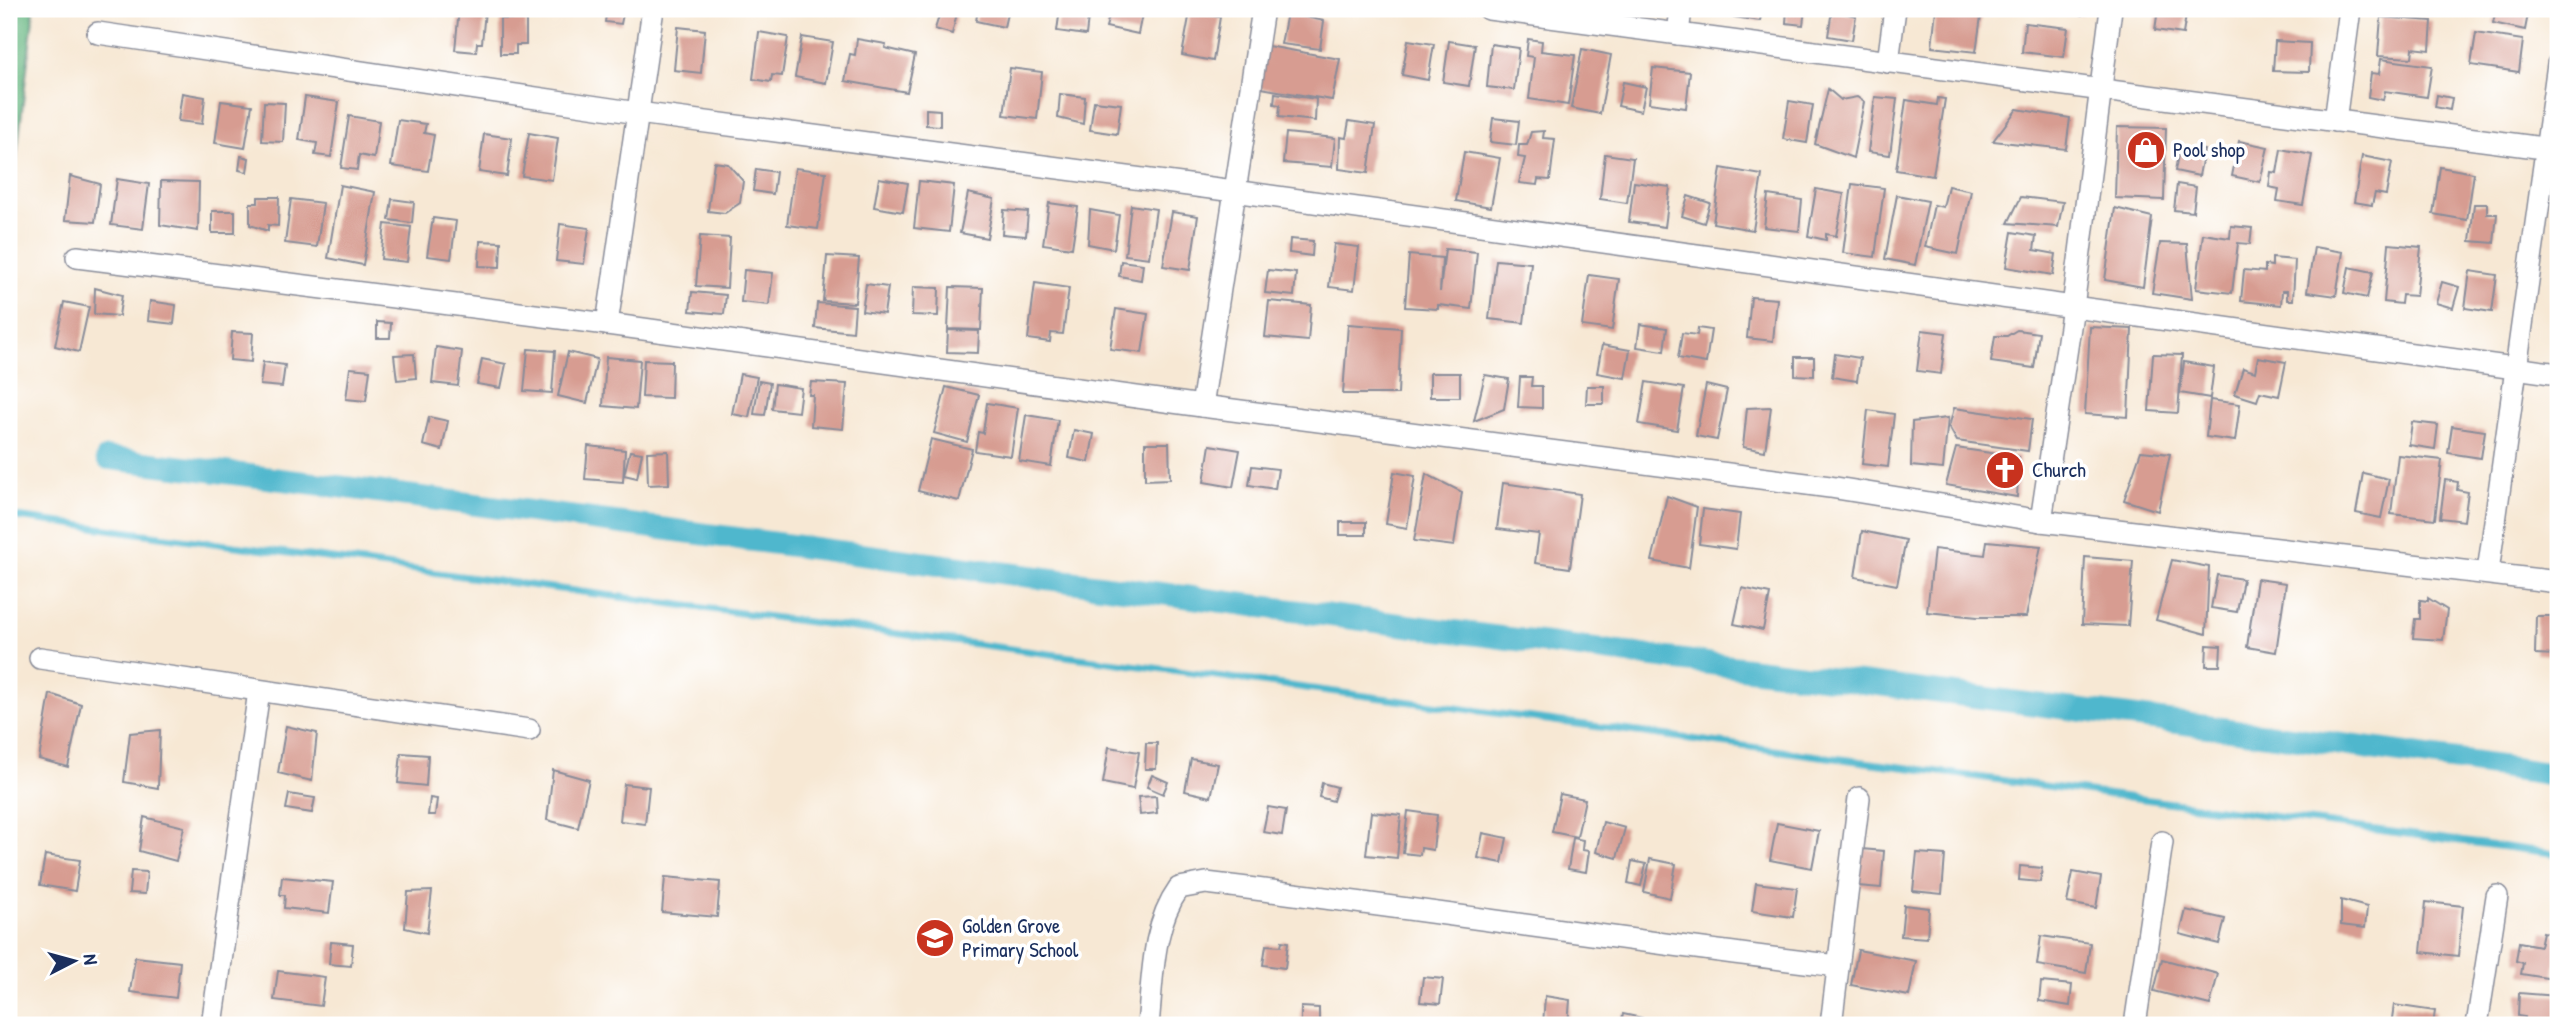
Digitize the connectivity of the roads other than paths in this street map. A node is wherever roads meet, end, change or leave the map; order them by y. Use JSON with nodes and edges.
{"nodes":[{"id":1,"x":653,"y":9,"type":"edge"},
{"id":2,"x":1263,"y":9,"type":"edge"},
{"id":3,"x":1489,"y":9,"type":"edge"},
{"id":4,"x":1681,"y":9,"type":"edge"},
{"id":5,"x":1895,"y":9,"type":"edge"},
{"id":6,"x":2112,"y":9,"type":"edge"},
{"id":7,"x":2350,"y":9,"type":"edge"},
{"id":8,"x":98,"y":33,"type":"dead end"},
{"id":9,"x":1678,"y":34,"type":"junction"},
{"id":10,"x":1888,"y":62,"type":"junction"},
{"id":11,"x":2558,"y":64,"type":"edge"},
{"id":12,"x":2100,"y":90,"type":"junction"},
{"id":13,"x":638,"y":113,"type":"junction"},
{"id":14,"x":2335,"y":121,"type":"junction"},
{"id":15,"x":2552,"y":150,"type":"edge"},
{"id":16,"x":1234,"y":191,"type":"junction"},
{"id":17,"x":78,"y":257,"type":"dead end"},
{"id":18,"x":2073,"y":307,"type":"junction"},
{"id":19,"x":607,"y":324,"type":"junction"},
{"id":20,"x":2514,"y":369,"type":"junction"},
{"id":21,"x":2558,"y":374,"type":"edge"},
{"id":22,"x":1202,"y":406,"type":"junction"},
{"id":23,"x":2041,"y":521,"type":"junction"},
{"id":24,"x":2488,"y":572,"type":"junction"},
{"id":25,"x":2558,"y":582,"type":"edge"},
{"id":26,"x":40,"y":658,"type":"dead end"},
{"id":27,"x":260,"y":691,"type":"junction"},
{"id":28,"x":530,"y":730,"type":"dead end"},
{"id":29,"x":1859,"y":798,"type":"dead end"},
{"id":30,"x":2162,"y":842,"type":"dead end"},
{"id":31,"x":2497,"y":897,"type":"dead end"},
{"id":32,"x":1838,"y":966,"type":"junction"},
{"id":33,"x":212,"y":1025,"type":"edge"},
{"id":34,"x":1148,"y":1025,"type":"edge"},
{"id":35,"x":1831,"y":1025,"type":"edge"},
{"id":36,"x":2135,"y":1025,"type":"edge"},
{"id":37,"x":2477,"y":1025,"type":"edge"}],
"edges":[{"from":1,"to":13,"type":"street"},
{"from":2,"to":16,"type":"street"},
{"from":3,"to":9,"type":"street"},
{"from":4,"to":9,"type":"street"},
{"from":5,"to":10,"type":"street"},
{"from":6,"to":12,"type":"street"},
{"from":7,"to":14,"type":"street"},
{"from":8,"to":13,"type":"street"},
{"from":9,"to":10,"type":"street"},
{"from":10,"to":12,"type":"street"},
{"from":11,"to":15,"type":"street"},
{"from":12,"to":14,"type":"street"},
{"from":12,"to":18,"type":"street"},
{"from":13,"to":16,"type":"street"},
{"from":13,"to":19,"type":"street"},
{"from":14,"to":15,"type":"street"},
{"from":15,"to":20,"type":"street"},
{"from":16,"to":18,"type":"street"},
{"from":16,"to":22,"type":"street"},
{"from":17,"to":19,"type":"street"},
{"from":18,"to":20,"type":"street"},
{"from":18,"to":23,"type":"street"},
{"from":19,"to":22,"type":"street"},
{"from":20,"to":21,"type":"street"},
{"from":20,"to":24,"type":"street"},
{"from":22,"to":23,"type":"street"},
{"from":23,"to":24,"type":"street"},
{"from":24,"to":25,"type":"street"},
{"from":26,"to":27,"type":"street"},
{"from":27,"to":28,"type":"street"},
{"from":27,"to":33,"type":"street"},
{"from":29,"to":32,"type":"street"},
{"from":30,"to":36,"type":"street"},
{"from":31,"to":37,"type":"street"},
{"from":32,"to":34,"type":"street"},
{"from":32,"to":35,"type":"street"}]}
